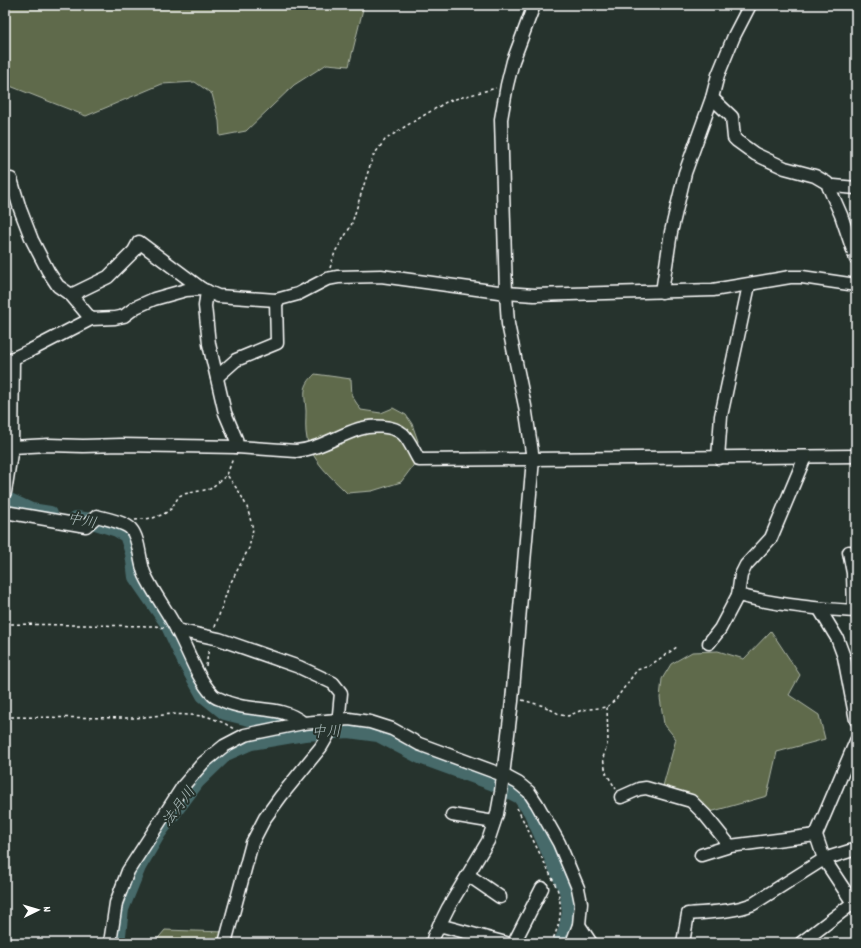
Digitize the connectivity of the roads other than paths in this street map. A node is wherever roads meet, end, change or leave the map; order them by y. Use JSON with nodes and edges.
{"nodes":[{"id":1,"x":534,"y":5,"type":"edge"},
{"id":2,"x":750,"y":5,"type":"edge"},
{"id":3,"x":712,"y":98,"type":"junction"},
{"id":4,"x":11,"y":179,"type":"dead end"},
{"id":5,"x":829,"y":188,"type":"junction"},
{"id":6,"x":856,"y":188,"type":"edge"},
{"id":7,"x":856,"y":259,"type":"edge"},
{"id":8,"x":749,"y":285,"type":"junction"},
{"id":9,"x":856,"y":285,"type":"edge"},
{"id":10,"x":204,"y":290,"type":"junction"},
{"id":11,"x":662,"y":292,"type":"junction"},
{"id":12,"x":506,"y":293,"type":"junction"},
{"id":13,"x":71,"y":295,"type":"junction"},
{"id":14,"x":276,"y":300,"type":"junction"},
{"id":15,"x":91,"y":319,"type":"junction"},
{"id":16,"x":9,"y":360,"type":"edge"},
{"id":17,"x":217,"y":377,"type":"junction"},
{"id":18,"x":10,"y":446,"type":"edge"},
{"id":19,"x":237,"y":447,"type":"junction"},
{"id":20,"x":856,"y":456,"type":"edge"},
{"id":21,"x":805,"y":457,"type":"junction"},
{"id":22,"x":718,"y":458,"type":"junction"},
{"id":23,"x":534,"y":460,"type":"junction"},
{"id":24,"x":5,"y":492,"type":"edge"},
{"id":25,"x":5,"y":502,"type":"edge"},
{"id":26,"x":5,"y":511,"type":"edge"},
{"id":27,"x":849,"y":552,"type":"dead end"},
{"id":28,"x":738,"y":595,"type":"junction"},
{"id":29,"x":820,"y":610,"type":"junction"},
{"id":30,"x":172,"y":629,"type":"junction"},
{"id":31,"x":709,"y":643,"type":"dead end"},
{"id":32,"x":339,"y":714,"type":"junction"},
{"id":33,"x":856,"y":720,"type":"edge"},
{"id":34,"x":305,"y":723,"type":"junction"},
{"id":35,"x":377,"y":724,"type":"junction"},
{"id":36,"x":328,"y":727,"type":"junction"},
{"id":37,"x":856,"y":741,"type":"edge"},
{"id":38,"x":502,"y":777,"type":"junction"},
{"id":39,"x":621,"y":797,"type":"road end"},
{"id":40,"x":452,"y":815,"type":"dead end"},
{"id":41,"x":494,"y":822,"type":"junction"},
{"id":42,"x":816,"y":835,"type":"junction"},
{"id":43,"x":730,"y":846,"type":"junction"},
{"id":44,"x":856,"y":849,"type":"edge"},
{"id":45,"x":701,"y":855,"type":"dead end"},
{"id":46,"x":824,"y":859,"type":"junction"},
{"id":47,"x":468,"y":875,"type":"junction"},
{"id":48,"x":542,"y":888,"type":"dead end"},
{"id":49,"x":500,"y":896,"type":"dead end"},
{"id":50,"x":855,"y":904,"type":"edge"},
{"id":51,"x":439,"y":925,"type":"junction"},
{"id":52,"x":580,"y":925,"type":"junction"},
{"id":53,"x":110,"y":943,"type":"edge"},
{"id":54,"x":225,"y":943,"type":"edge"},
{"id":55,"x":432,"y":943,"type":"edge"},
{"id":56,"x":506,"y":943,"type":"edge"},
{"id":57,"x":514,"y":943,"type":"edge"},
{"id":58,"x":572,"y":943,"type":"edge"},
{"id":59,"x":591,"y":943,"type":"edge"},
{"id":60,"x":683,"y":943,"type":"edge"},
{"id":61,"x":802,"y":943,"type":"edge"}],
"edges":[{"from":1,"to":12,"type":"street"},
{"from":2,"to":3,"type":"street"},
{"from":3,"to":5,"type":"street"},
{"from":3,"to":11,"type":"street"},
{"from":4,"to":13,"type":"street"},
{"from":5,"to":6,"type":"street"},
{"from":5,"to":7,"type":"street"},
{"from":8,"to":9,"type":"street"},
{"from":8,"to":11,"type":"street"},
{"from":8,"to":22,"type":"street"},
{"from":10,"to":13,"type":"street"},
{"from":10,"to":14,"type":"street"},
{"from":10,"to":15,"type":"street"},
{"from":10,"to":17,"type":"street"},
{"from":11,"to":12,"type":"street"},
{"from":12,"to":14,"type":"street"},
{"from":12,"to":23,"type":"street"},
{"from":13,"to":15,"type":"street"},
{"from":14,"to":17,"type":"street"},
{"from":15,"to":16,"type":"street"},
{"from":16,"to":18,"type":"street"},
{"from":17,"to":19,"type":"street"},
{"from":18,"to":19,"type":"street"},
{"from":18,"to":24,"type":"street"},
{"from":19,"to":23,"type":"street"},
{"from":20,"to":21,"type":"street"},
{"from":21,"to":22,"type":"street"},
{"from":21,"to":28,"type":"street"},
{"from":22,"to":23,"type":"street"},
{"from":23,"to":38,"type":"street"},
{"from":25,"to":26,"type":"street"},
{"from":26,"to":30,"type":"street"},
{"from":27,"to":29,"type":"street"},
{"from":28,"to":29,"type":"street"},
{"from":28,"to":31,"type":"street"},
{"from":29,"to":33,"type":"street"},
{"from":30,"to":32,"type":"street"},
{"from":30,"to":34,"type":"street"},
{"from":32,"to":34,"type":"street"},
{"from":32,"to":35,"type":"street"},
{"from":34,"to":36,"type":"street"},
{"from":34,"to":53,"type":"street"},
{"from":35,"to":36,"type":"street"},
{"from":35,"to":38,"type":"street"},
{"from":36,"to":54,"type":"street"},
{"from":37,"to":42,"type":"street"},
{"from":38,"to":41,"type":"street"},
{"from":38,"to":52,"type":"street"},
{"from":39,"to":43,"type":"street"},
{"from":40,"to":41,"type":"street"},
{"from":41,"to":47,"type":"street"},
{"from":42,"to":43,"type":"street"},
{"from":42,"to":46,"type":"street"},
{"from":43,"to":45,"type":"street"},
{"from":44,"to":46,"type":"street"},
{"from":46,"to":50,"type":"street"},
{"from":46,"to":60,"type":"street"},
{"from":47,"to":49,"type":"street"},
{"from":47,"to":51,"type":"street"},
{"from":48,"to":57,"type":"street"},
{"from":50,"to":61,"type":"street"},
{"from":51,"to":55,"type":"street"},
{"from":51,"to":56,"type":"street"},
{"from":52,"to":58,"type":"street"},
{"from":52,"to":59,"type":"street"}]}
